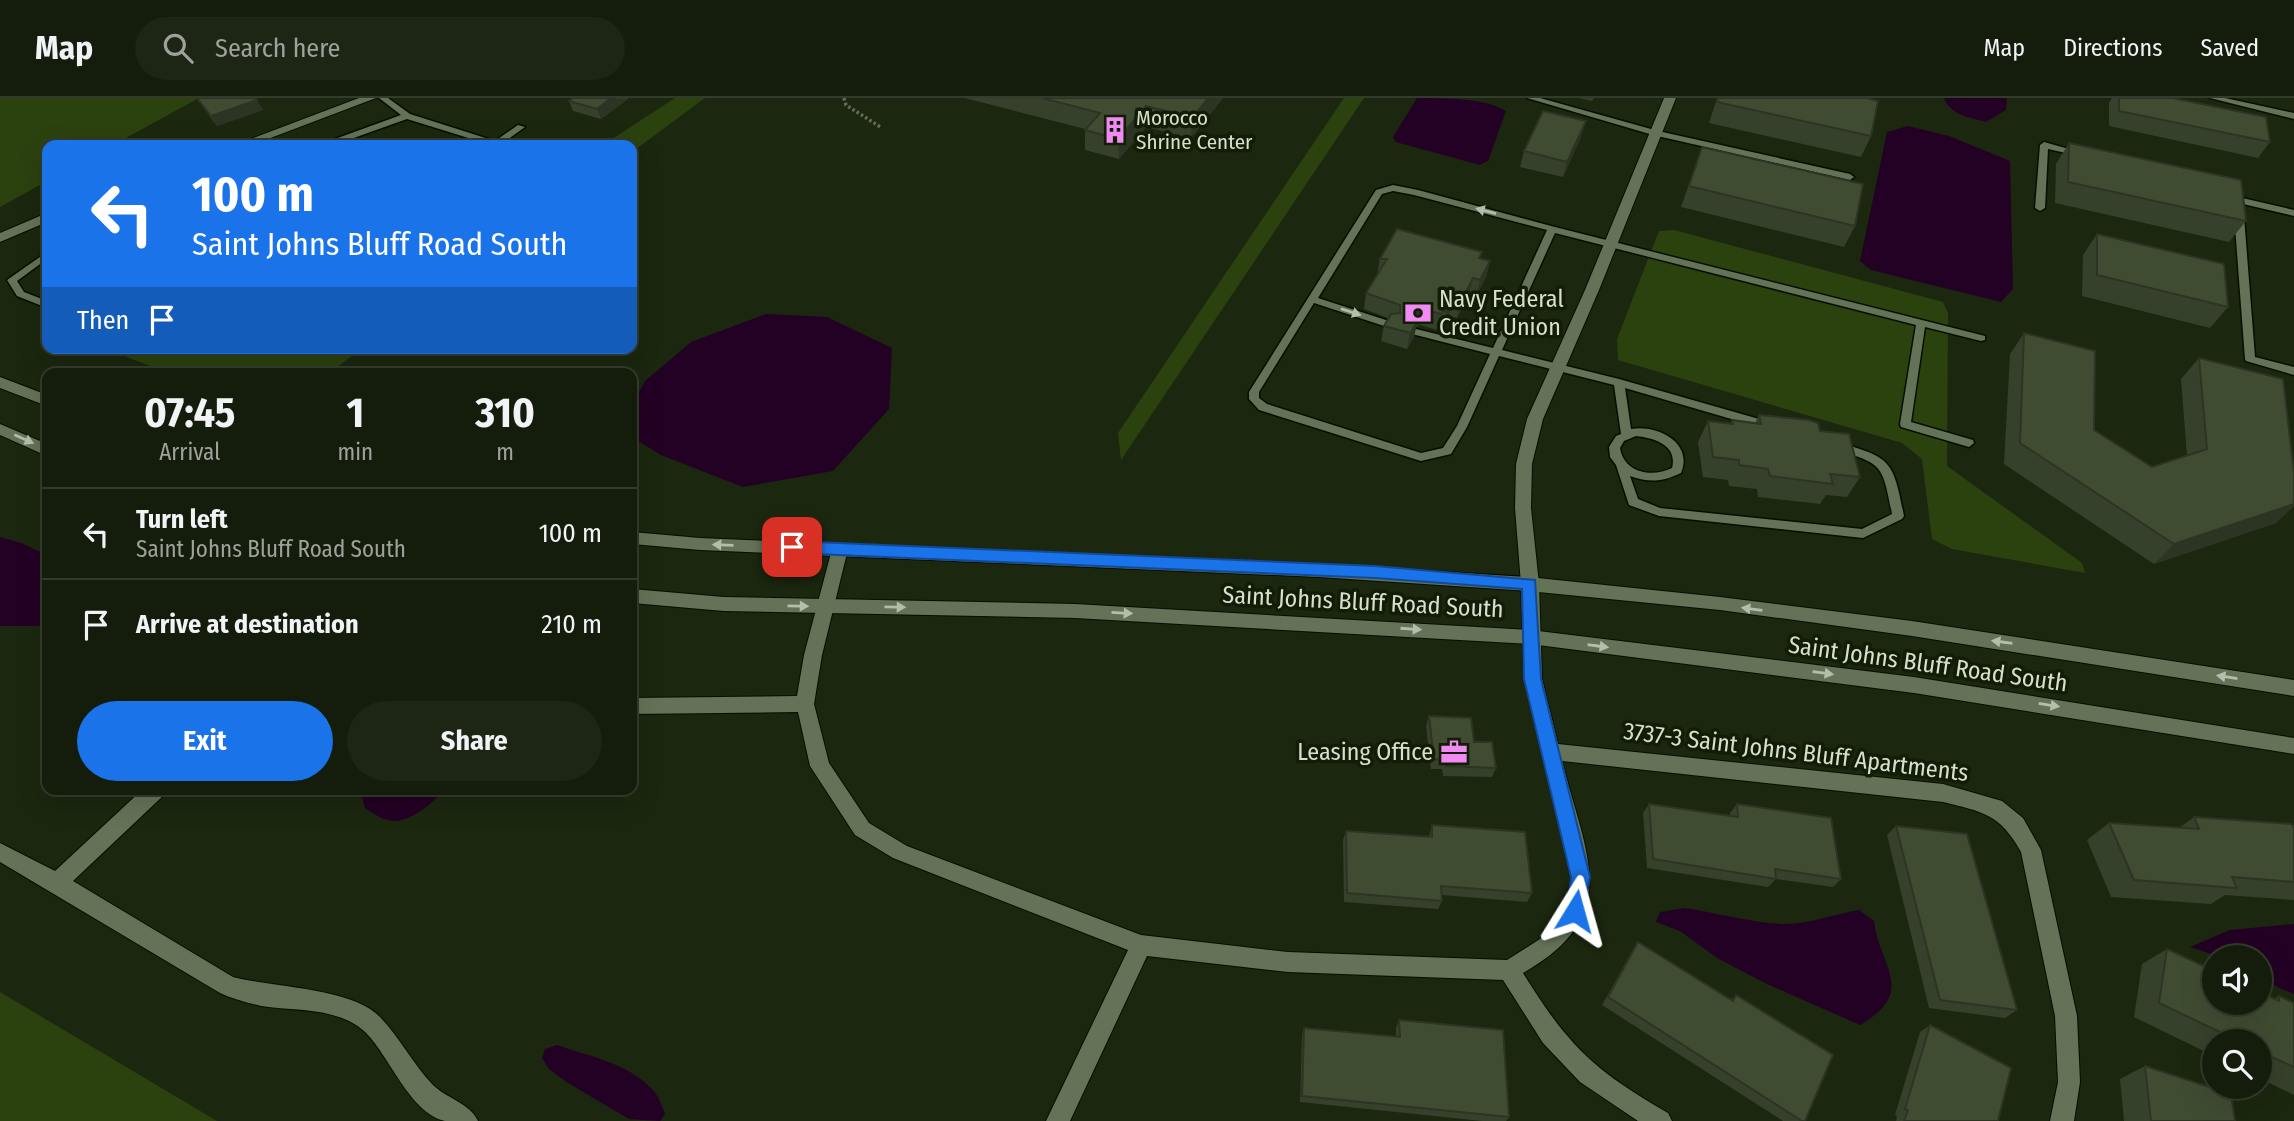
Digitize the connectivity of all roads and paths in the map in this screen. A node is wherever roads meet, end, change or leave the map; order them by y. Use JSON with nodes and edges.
{"nodes":[{"id":1,"x":370,"y":98,"type":"edge"},
{"id":2,"x":383,"y":98,"type":"edge"},
{"id":3,"x":844,"y":98,"type":"edge"},
{"id":4,"x":1531,"y":98,"type":"edge"},
{"id":5,"x":1670,"y":98,"type":"edge"},
{"id":6,"x":2214,"y":98,"type":"edge"},
{"id":7,"x":407,"y":116,"type":"junction"},
{"id":8,"x":2294,"y":116,"type":"edge"},
{"id":9,"x":521,"y":127,"type":"dead end"},
{"id":10,"x":882,"y":128,"type":"dead end"},
{"id":11,"x":1656,"y":133,"type":"junction"},
{"id":12,"x":255,"y":140,"type":"edge"},
{"id":13,"x":341,"y":140,"type":"edge"},
{"id":14,"x":483,"y":140,"type":"edge"},
{"id":15,"x":502,"y":140,"type":"edge"},
{"id":16,"x":2084,"y":154,"type":"edge"},
{"id":17,"x":1850,"y":177,"type":"dead end"},
{"id":18,"x":2040,"y":208,"type":"dead end"},
{"id":19,"x":2294,"y":213,"type":"edge"},
{"id":20,"x":42,"y":220,"type":"edge"},
{"id":21,"x":1552,"y":229,"type":"junction"},
{"id":22,"x":0,"y":239,"type":"edge"},
{"id":23,"x":1611,"y":244,"type":"junction"},
{"id":24,"x":42,"y":259,"type":"edge"},
{"id":25,"x":1312,"y":299,"type":"junction"},
{"id":26,"x":42,"y":303,"type":"edge"},
{"id":27,"x":1921,"y":323,"type":"junction"},
{"id":28,"x":1391,"y":325,"type":"edge"},
{"id":29,"x":1416,"y":332,"type":"edge"},
{"id":30,"x":1981,"y":338,"type":"dead end"},
{"id":31,"x":1497,"y":350,"type":"junction"},
{"id":32,"x":1559,"y":368,"type":"junction"},
{"id":33,"x":2294,"y":370,"type":"edge"},
{"id":34,"x":0,"y":382,"type":"edge"},
{"id":35,"x":1619,"y":383,"type":"junction"},
{"id":36,"x":42,"y":399,"type":"edge"},
{"id":37,"x":0,"y":429,"type":"edge"},
{"id":38,"x":1786,"y":431,"type":"edge"},
{"id":39,"x":1626,"y":434,"type":"junction"},
{"id":40,"x":1825,"y":443,"type":"edge"},
{"id":41,"x":1969,"y":443,"type":"dead end"},
{"id":42,"x":42,"y":448,"type":"edge"},
{"id":43,"x":1622,"y":466,"type":"junction"},
{"id":44,"x":637,"y":538,"type":"edge"},
{"id":45,"x":840,"y":549,"type":"junction"},
{"id":46,"x":1530,"y":584,"type":"junction"},
{"id":47,"x":637,"y":596,"type":"edge"},
{"id":48,"x":826,"y":606,"type":"junction"},
{"id":49,"x":1530,"y":637,"type":"junction"},
{"id":50,"x":2294,"y":688,"type":"edge"},
{"id":51,"x":805,"y":704,"type":"junction"},
{"id":52,"x":637,"y":706,"type":"edge"},
{"id":53,"x":2294,"y":746,"type":"edge"},
{"id":54,"x":1552,"y":752,"type":"junction"},
{"id":55,"x":151,"y":795,"type":"edge"},
{"id":56,"x":0,"y":852,"type":"edge"},
{"id":57,"x":57,"y":883,"type":"junction"},
{"id":58,"x":1142,"y":945,"type":"junction"},
{"id":59,"x":1509,"y":970,"type":"junction"},
{"id":60,"x":466,"y":1121,"type":"edge"},
{"id":61,"x":1058,"y":1121,"type":"edge"},
{"id":62,"x":1660,"y":1121,"type":"edge"},
{"id":63,"x":2062,"y":1121,"type":"edge"}],
"edges":[{"from":1,"to":12,"type":"street"},
{"from":2,"to":7,"type":"lane"},
{"from":3,"to":10,"type":"path"},
{"from":4,"to":11,"type":"lane"},
{"from":5,"to":11,"type":"street"},
{"from":6,"to":8,"type":"lane"},
{"from":7,"to":13,"type":"lane"},
{"from":7,"to":14,"type":"lane"},
{"from":9,"to":15,"type":"lane"},
{"from":11,"to":17,"type":"lane"},
{"from":11,"to":23,"type":"street"},
{"from":16,"to":18,"type":"lane"},
{"from":19,"to":33,"type":"lane"},
{"from":20,"to":22,"type":"street"},
{"from":21,"to":23,"type":"lane"},
{"from":21,"to":25,"type":"lane","one_way":true},
{"from":21,"to":31,"type":"lane"},
{"from":23,"to":27,"type":"lane"},
{"from":23,"to":32,"type":"street"},
{"from":24,"to":26,"type":"lane"},
{"from":25,"to":28,"type":"lane","one_way":true},
{"from":25,"to":31,"type":"lane"},
{"from":27,"to":30,"type":"lane"},
{"from":27,"to":41,"type":"lane"},
{"from":29,"to":31,"type":"lane"},
{"from":31,"to":32,"type":"lane"},
{"from":32,"to":35,"type":"lane"},
{"from":32,"to":46,"type":"street"},
{"from":34,"to":36,"type":"street"},
{"from":35,"to":38,"type":"lane"},
{"from":35,"to":39,"type":"lane"},
{"from":37,"to":42,"type":"street","one_way":true},
{"from":39,"to":43,"type":"lane"},
{"from":39,"to":43,"type":"lane"},
{"from":40,"to":43,"type":"lane"},
{"from":45,"to":44,"type":"street","name":"Saint Johns Bluff Road South","one_way":true},
{"from":45,"to":46,"type":"street","name":"Saint Johns Bluff Road South"},
{"from":45,"to":48,"type":"street"},
{"from":46,"to":49,"type":"street"},
{"from":50,"to":46,"type":"street","name":"Saint Johns Bluff Road South","one_way":true},
{"from":47,"to":48,"type":"street","name":"Saint Johns Bluff Road South","one_way":true},
{"from":48,"to":49,"type":"street","name":"Saint Johns Bluff Road South","one_way":true},
{"from":48,"to":51,"type":"street"},
{"from":49,"to":53,"type":"street","name":"Saint Johns Bluff Road South","one_way":true},
{"from":49,"to":54,"type":"street"},
{"from":51,"to":52,"type":"street"},
{"from":51,"to":58,"type":"street"},
{"from":54,"to":59,"type":"street"},
{"from":54,"to":63,"type":"street","name":"3737-3 Saint Johns Bluff Apartments"},
{"from":55,"to":57,"type":"street"},
{"from":56,"to":57,"type":"street"},
{"from":57,"to":60,"type":"street"},
{"from":58,"to":59,"type":"street"},
{"from":58,"to":61,"type":"street"},
{"from":59,"to":62,"type":"street"}]}
